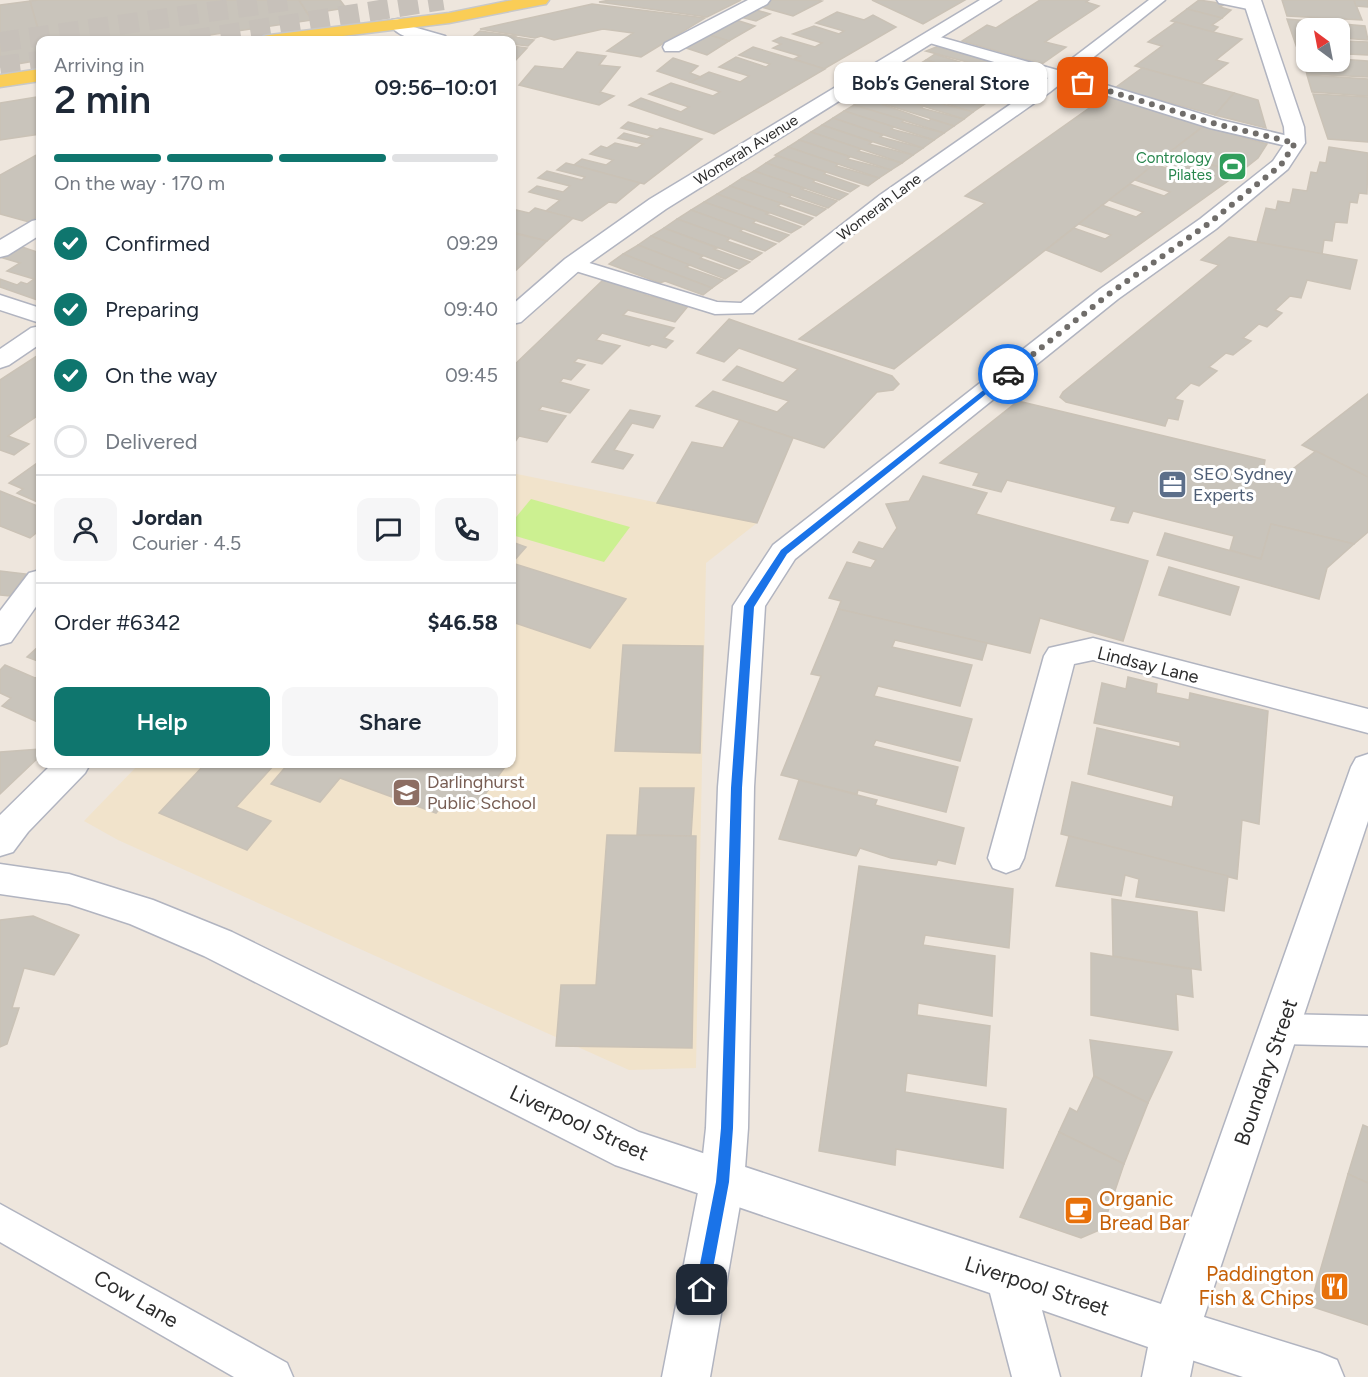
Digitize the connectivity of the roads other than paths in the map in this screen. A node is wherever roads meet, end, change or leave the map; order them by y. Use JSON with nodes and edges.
{"nodes":[{"id":1,"x":540,"y":0,"type":"edge"},
{"id":2,"x":761,"y":0,"type":"edge"},
{"id":3,"x":992,"y":0,"type":"edge"},
{"id":4,"x":1158,"y":0,"type":"edge"},
{"id":5,"x":1224,"y":0,"type":"edge"},
{"id":6,"x":1252,"y":3,"type":"edge"},
{"id":7,"x":428,"y":6,"type":"junction"},
{"id":8,"x":488,"y":11,"type":"junction"},
{"id":9,"x":398,"y":24,"type":"junction"},
{"id":10,"x":312,"y":36,"type":"edge"},
{"id":11,"x":425,"y":36,"type":"edge"},
{"id":12,"x":928,"y":38,"type":"junction"},
{"id":13,"x":672,"y":47,"type":"dead end"},
{"id":14,"x":36,"y":76,"type":"edge"},
{"id":15,"x":1060,"y":76,"type":"junction"},
{"id":16,"x":0,"y":81,"type":"edge"},
{"id":17,"x":1083,"y":83,"type":"dead end"},
{"id":18,"x":1295,"y":143,"type":"junction"},
{"id":19,"x":36,"y":228,"type":"edge"},
{"id":20,"x":0,"y":250,"type":"edge"},
{"id":21,"x":573,"y":264,"type":"junction"},
{"id":22,"x":0,"y":302,"type":"edge"},
{"id":23,"x":36,"y":314,"type":"edge"},
{"id":24,"x":516,"y":314,"type":"edge"},
{"id":25,"x":36,"y":336,"type":"edge"},
{"id":26,"x":0,"y":360,"type":"edge"},
{"id":27,"x":36,"y":585,"type":"edge"},
{"id":28,"x":0,"y":634,"type":"edge"},
{"id":29,"x":1368,"y":722,"type":"edge"},
{"id":30,"x":1368,"y":767,"type":"edge"},
{"id":31,"x":69,"y":768,"type":"edge"},
{"id":32,"x":0,"y":842,"type":"edge"},
{"id":33,"x":1006,"y":858,"type":"dead end"},
{"id":34,"x":0,"y":879,"type":"edge"},
{"id":35,"x":1281,"y":1029,"type":"junction"},
{"id":36,"x":1368,"y":1031,"type":"edge"},
{"id":37,"x":723,"y":1182,"type":"junction"},
{"id":38,"x":0,"y":1222,"type":"edge"},
{"id":39,"x":1010,"y":1277,"type":"junction"},
{"id":40,"x":1175,"y":1332,"type":"junction"},
{"id":41,"x":273,"y":1377,"type":"edge"},
{"id":42,"x":686,"y":1377,"type":"edge"},
{"id":43,"x":1036,"y":1377,"type":"edge"},
{"id":44,"x":1166,"y":1377,"type":"edge"},
{"id":45,"x":1320,"y":1377,"type":"edge"}],
"edges":[{"from":1,"to":8,"type":"main road"},
{"from":2,"to":13,"type":"street"},
{"from":3,"to":12,"type":"street","name":"Womerah Avenue"},
{"from":4,"to":15,"type":"lane","name":"Womerah Lane"},
{"from":5,"to":6,"type":"lane"},
{"from":6,"to":18,"type":"street"},
{"from":7,"to":8,"type":"main road"},
{"from":7,"to":9,"type":"main road"},
{"from":7,"to":9,"type":"main road"},
{"from":8,"to":9,"type":"main road"},
{"from":9,"to":10,"type":"main road"},
{"from":9,"to":11,"type":"street"},
{"from":12,"to":15,"type":"lane"},
{"from":12,"to":21,"type":"street","name":"Womerah Avenue"},
{"from":14,"to":16,"type":"main road"},
{"from":15,"to":21,"type":"lane","name":"Womerah Lane"},
{"from":17,"to":18,"type":"lane"},
{"from":18,"to":37,"type":"street"},
{"from":19,"to":20,"type":"street"},
{"from":21,"to":24,"type":"street","name":"Womerah Avenue"},
{"from":22,"to":23,"type":"street"},
{"from":25,"to":26,"type":"street"},
{"from":27,"to":28,"type":"street"},
{"from":29,"to":33,"type":"street","name":"Lindsay Lane"},
{"from":30,"to":35,"type":"street","name":"Boundary Street"},
{"from":31,"to":32,"type":"street"},
{"from":34,"to":37,"type":"street","name":"Liverpool Street"},
{"from":35,"to":36,"type":"lane"},
{"from":35,"to":40,"type":"street","name":"Boundary Street"},
{"from":37,"to":39,"type":"street","name":"Liverpool Street"},
{"from":37,"to":42,"type":"street"},
{"from":38,"to":41,"type":"lane","name":"Cow Lane"},
{"from":39,"to":40,"type":"street","name":"Liverpool Street"},
{"from":39,"to":43,"type":"street"},
{"from":40,"to":44,"type":"street","name":"Boundary Street"},
{"from":40,"to":45,"type":"street","name":"Liverpool Street"}]}
